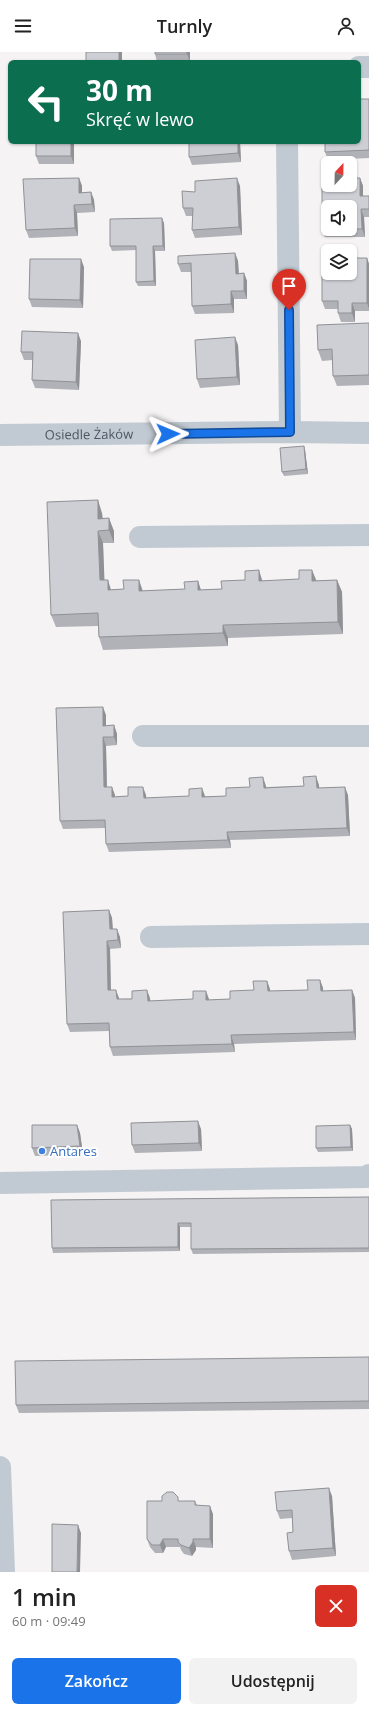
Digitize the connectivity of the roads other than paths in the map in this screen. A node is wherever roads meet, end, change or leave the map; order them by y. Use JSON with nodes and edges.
{"nodes":[{"id":1,"x":287,"y":144,"type":"edge"},
{"id":2,"x":290,"y":432,"type":"junction"},
{"id":3,"x":369,"y":433,"type":"edge"},
{"id":4,"x":0,"y":435,"type":"edge"},
{"id":5,"x":369,"y":535,"type":"edge"},
{"id":6,"x":140,"y":537,"type":"dead end"},
{"id":7,"x":143,"y":736,"type":"dead end"},
{"id":8,"x":369,"y":736,"type":"edge"},
{"id":9,"x":369,"y":934,"type":"edge"},
{"id":10,"x":151,"y":937,"type":"dead end"},
{"id":11,"x":369,"y":1175,"type":"edge"},
{"id":12,"x":0,"y":1183,"type":"edge"},
{"id":13,"x":0,"y":1467,"type":"edge"},
{"id":14,"x":4,"y":1572,"type":"edge"}],
"edges":[{"from":1,"to":2,"type":"street"},
{"from":2,"to":3,"type":"street","name":"Osiedle Żaków"},
{"from":2,"to":4,"type":"street","name":"Osiedle Żaków"},
{"from":5,"to":6,"type":"street"},
{"from":7,"to":8,"type":"street"},
{"from":9,"to":10,"type":"street"},
{"from":11,"to":12,"type":"street"},
{"from":13,"to":14,"type":"street"}]}
